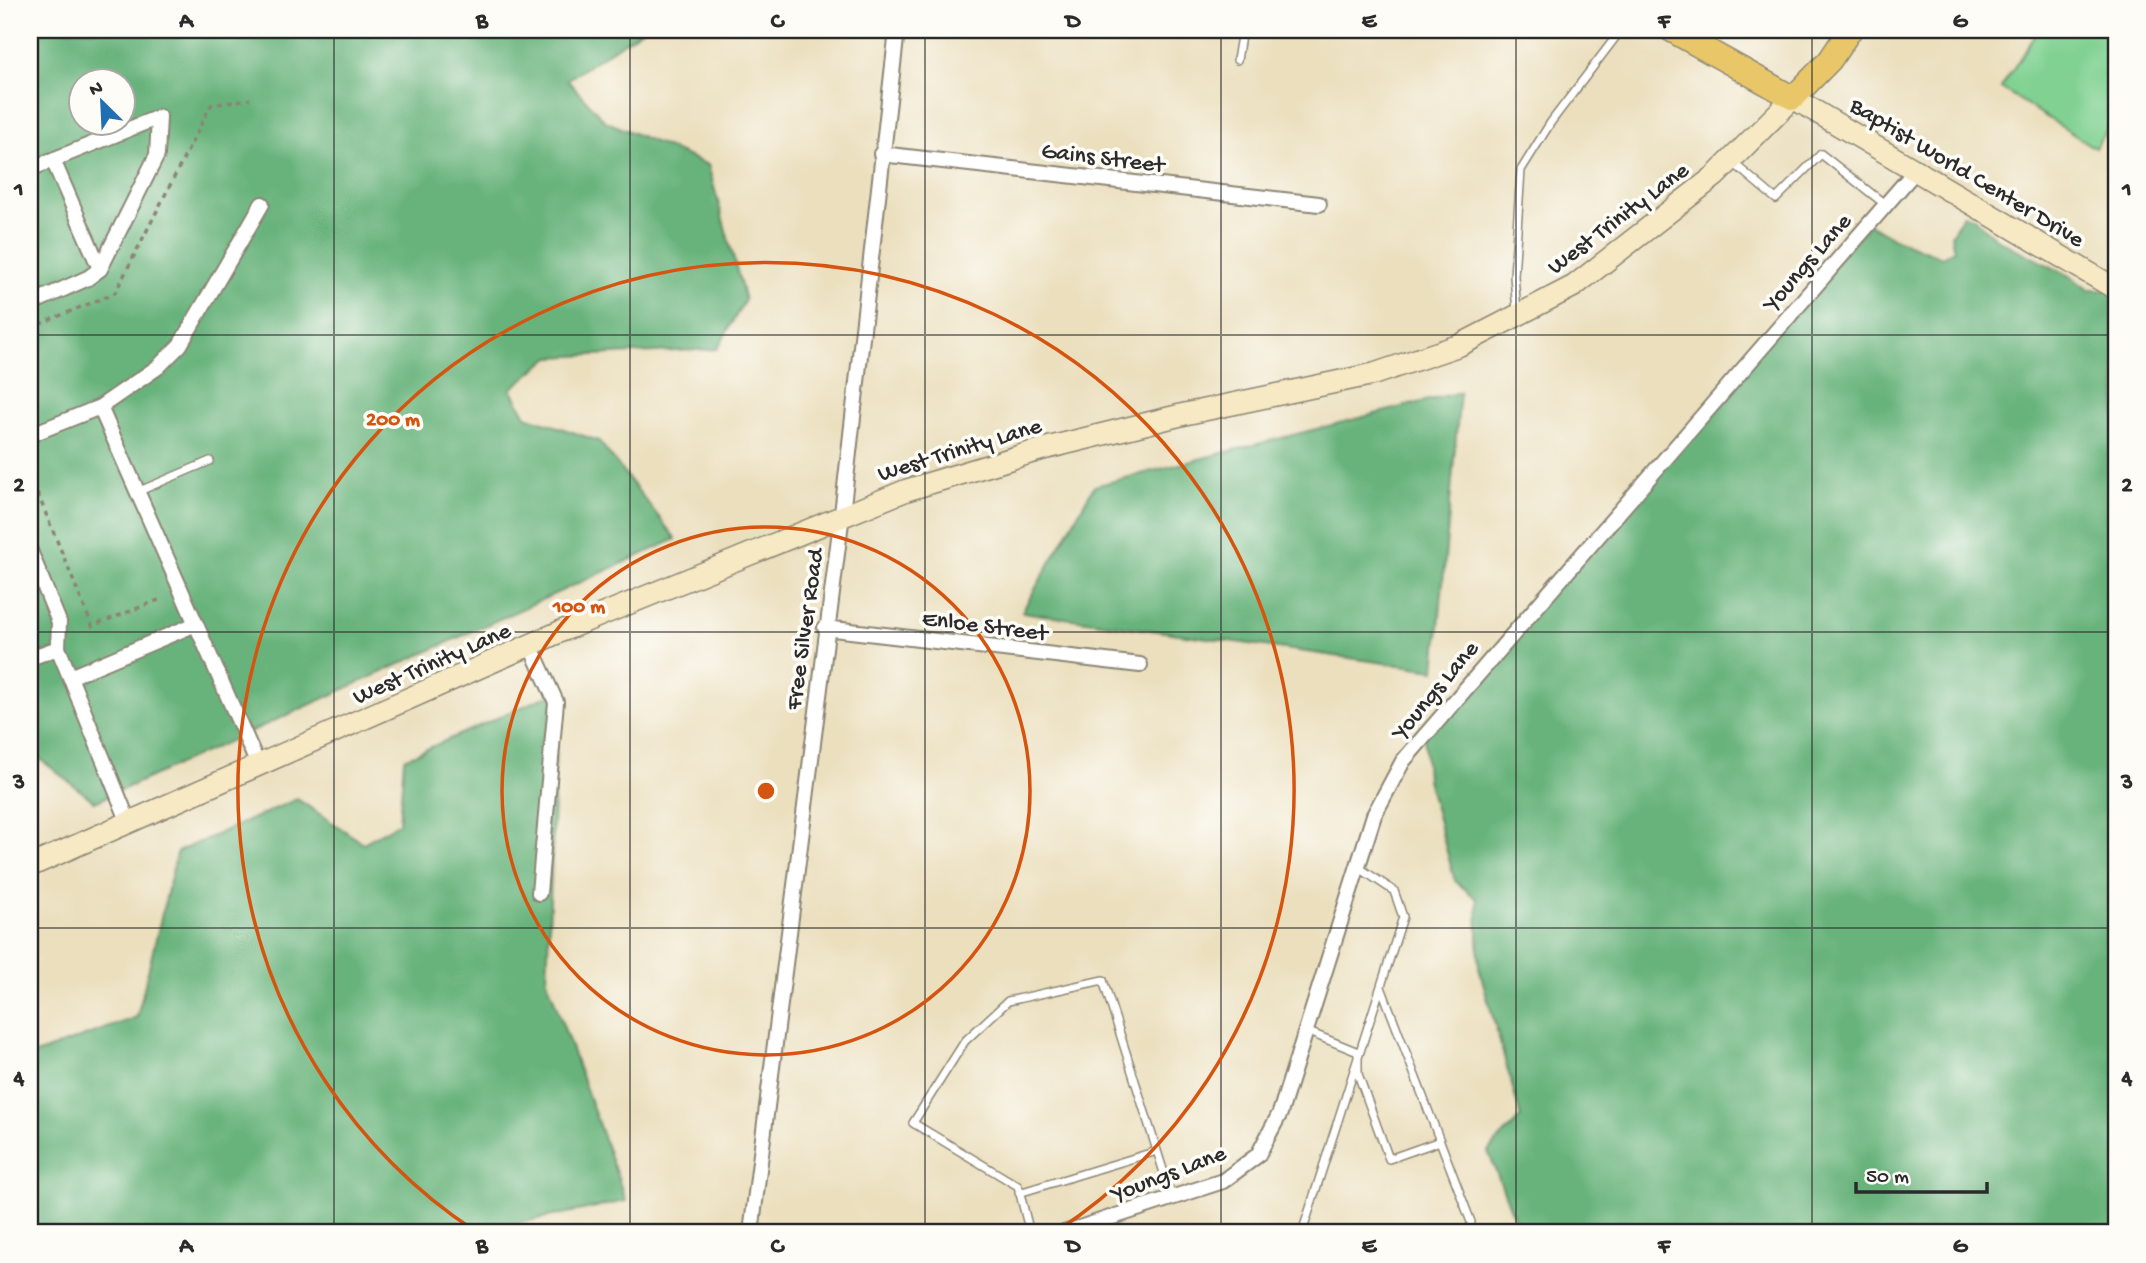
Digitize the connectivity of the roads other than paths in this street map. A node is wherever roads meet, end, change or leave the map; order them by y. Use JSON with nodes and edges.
{"nodes":[{"id":1,"x":897,"y":30,"type":"edge"},
{"id":2,"x":1242,"y":30,"type":"edge"},
{"id":3,"x":1621,"y":30,"type":"edge"},
{"id":4,"x":1671,"y":30,"type":"edge"},
{"id":5,"x":1850,"y":30,"type":"edge"},
{"id":6,"x":1695,"y":36,"type":"edge"},
{"id":7,"x":1237,"y":60,"type":"dead end"},
{"id":8,"x":1793,"y":98,"type":"junction"},
{"id":9,"x":881,"y":154,"type":"junction"},
{"id":10,"x":53,"y":160,"type":"junction"},
{"id":11,"x":1731,"y":160,"type":"junction"},
{"id":12,"x":30,"y":169,"type":"edge"},
{"id":13,"x":1916,"y":170,"type":"junction"},
{"id":14,"x":262,"y":204,"type":"dead end"},
{"id":15,"x":1320,"y":204,"type":"dead end"},
{"id":16,"x":1886,"y":205,"type":"junction"},
{"id":17,"x":100,"y":268,"type":"junction"},
{"id":18,"x":2116,"y":289,"type":"edge"},
{"id":19,"x":30,"y":304,"type":"edge"},
{"id":20,"x":1518,"y":315,"type":"junction"},
{"id":21,"x":100,"y":407,"type":"junction"},
{"id":22,"x":30,"y":435,"type":"edge"},
{"id":23,"x":210,"y":461,"type":"dead end"},
{"id":24,"x":138,"y":492,"type":"junction"},
{"id":25,"x":842,"y":514,"type":"junction"},
{"id":26,"x":30,"y":551,"type":"edge"},
{"id":27,"x":196,"y":624,"type":"junction"},
{"id":28,"x":825,"y":628,"type":"junction"},
{"id":29,"x":530,"y":645,"type":"junction"},
{"id":30,"x":58,"y":648,"type":"junction"},
{"id":31,"x":30,"y":659,"type":"edge"},
{"id":32,"x":1140,"y":665,"type":"dead end"},
{"id":33,"x":69,"y":677,"type":"junction"},
{"id":34,"x":259,"y":767,"type":"junction"},
{"id":35,"x":129,"y":823,"type":"junction"},
{"id":36,"x":30,"y":866,"type":"edge"},
{"id":37,"x":1358,"y":867,"type":"junction"},
{"id":38,"x":539,"y":893,"type":"dead end"},
{"id":39,"x":1380,"y":987,"type":"junction"},
{"id":40,"x":1306,"y":1031,"type":"junction"},
{"id":41,"x":1358,"y":1052,"type":"junction"},
{"id":42,"x":1440,"y":1141,"type":"junction"},
{"id":43,"x":1157,"y":1151,"type":"junction"},
{"id":44,"x":1019,"y":1193,"type":"junction"},
{"id":45,"x":1172,"y":1198,"type":"junction"},
{"id":46,"x":751,"y":1233,"type":"edge"},
{"id":47,"x":1030,"y":1233,"type":"edge"},
{"id":48,"x":1064,"y":1233,"type":"edge"},
{"id":49,"x":1301,"y":1233,"type":"edge"},
{"id":50,"x":1470,"y":1233,"type":"edge"}],
"edges":[{"from":1,"to":9,"type":"street","name":"Free Silver Road"},
{"from":2,"to":7,"type":"lane"},
{"from":3,"to":20,"type":"lane"},
{"from":4,"to":6,"type":"main road"},
{"from":5,"to":8,"type":"main road","name":"West Trinity Lane"},
{"from":6,"to":8,"type":"main road"},
{"from":8,"to":11,"type":"main road","name":"West Trinity Lane"},
{"from":8,"to":13,"type":"main road","name":"Baptist World Center Drive"},
{"from":9,"to":15,"type":"street","name":"Gains Street"},
{"from":9,"to":25,"type":"street","name":"Free Silver Road"},
{"from":10,"to":12,"type":"street"},
{"from":10,"to":17,"type":"street"},
{"from":10,"to":17,"type":"street"},
{"from":11,"to":16,"type":"lane"},
{"from":11,"to":20,"type":"main road","name":"West Trinity Lane"},
{"from":13,"to":16,"type":"street","name":"Youngs Lane"},
{"from":13,"to":18,"type":"main road","name":"Baptist World Center Drive"},
{"from":14,"to":21,"type":"street"},
{"from":16,"to":37,"type":"street","name":"Youngs Lane"},
{"from":17,"to":19,"type":"street"},
{"from":20,"to":25,"type":"main road","name":"West Trinity Lane"},
{"from":21,"to":22,"type":"street"},
{"from":21,"to":24,"type":"street"},
{"from":23,"to":24,"type":"lane"},
{"from":24,"to":27,"type":"street"},
{"from":25,"to":28,"type":"street","name":"Free Silver Road"},
{"from":25,"to":29,"type":"main road","name":"West Trinity Lane"},
{"from":26,"to":30,"type":"street"},
{"from":27,"to":33,"type":"street"},
{"from":27,"to":34,"type":"street"},
{"from":28,"to":32,"type":"street","name":"Enloe Street"},
{"from":28,"to":46,"type":"street","name":"Free Silver Road"},
{"from":29,"to":34,"type":"main road","name":"West Trinity Lane"},
{"from":29,"to":38,"type":"street"},
{"from":30,"to":31,"type":"street"},
{"from":30,"to":33,"type":"street"},
{"from":33,"to":35,"type":"street"},
{"from":34,"to":35,"type":"main road","name":"West Trinity Lane"},
{"from":35,"to":36,"type":"main road","name":"West Trinity Lane"},
{"from":37,"to":39,"type":"lane"},
{"from":37,"to":40,"type":"street","name":"Youngs Lane"},
{"from":39,"to":41,"type":"lane"},
{"from":39,"to":42,"type":"lane"},
{"from":40,"to":41,"type":"lane"},
{"from":40,"to":45,"type":"street","name":"Youngs Lane"},
{"from":41,"to":42,"type":"lane"},
{"from":41,"to":49,"type":"lane"},
{"from":42,"to":50,"type":"lane"},
{"from":43,"to":44,"type":"lane"},
{"from":43,"to":44,"type":"lane"},
{"from":43,"to":45,"type":"lane"},
{"from":44,"to":47,"type":"lane"},
{"from":45,"to":48,"type":"street","name":"Youngs Lane"}]}
